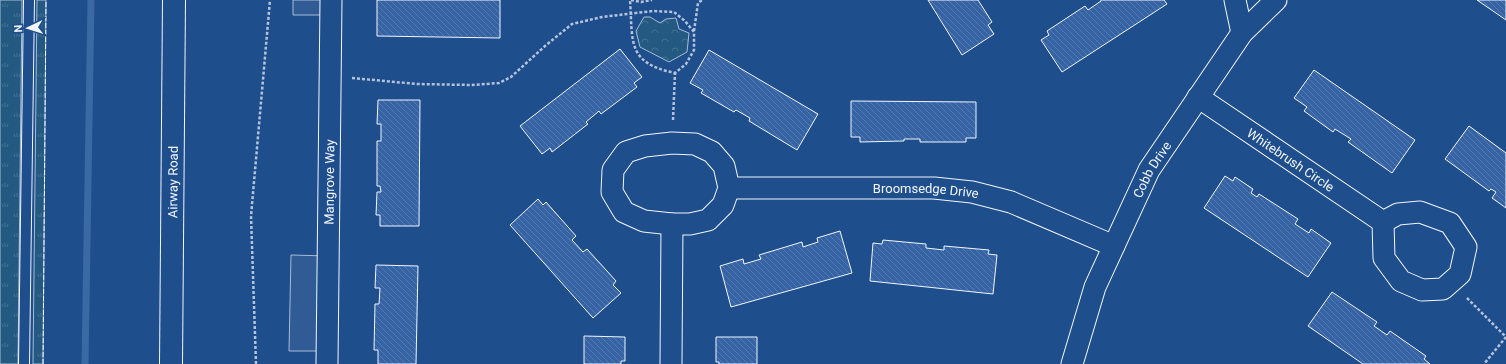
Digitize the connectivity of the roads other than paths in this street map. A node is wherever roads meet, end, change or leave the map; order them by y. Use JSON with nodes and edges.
{"nodes":[{"id":1,"x":29,"y":0,"type":"edge"},
{"id":2,"x":174,"y":0,"type":"edge"},
{"id":3,"x":331,"y":0,"type":"edge"},
{"id":4,"x":1235,"y":0,"type":"edge"},
{"id":5,"x":1276,"y":0,"type":"edge"},
{"id":6,"x":1242,"y":33,"type":"junction"},
{"id":7,"x":1198,"y":97,"type":"junction"},
{"id":8,"x":729,"y":188,"type":"junction"},
{"id":9,"x":1383,"y":222,"type":"junction"},
{"id":10,"x":672,"y":224,"type":"junction"},
{"id":11,"x":1114,"y":246,"type":"junction"},
{"id":12,"x":24,"y":364,"type":"edge"},
{"id":13,"x":171,"y":364,"type":"edge"},
{"id":14,"x":327,"y":364,"type":"edge"},
{"id":15,"x":671,"y":364,"type":"edge"},
{"id":16,"x":1072,"y":364,"type":"edge"}],
"edges":[{"from":1,"to":12,"type":"lane"},
{"from":2,"to":13,"type":"main road","name":"Airway Road"},
{"from":3,"to":14,"type":"street","name":"Mangrove Way"},
{"from":4,"to":6,"type":"street"},
{"from":5,"to":6,"type":"street","name":"Cobb Drive"},
{"from":6,"to":7,"type":"street","name":"Cobb Drive"},
{"from":7,"to":9,"type":"street","name":"Whitebrush Circle"},
{"from":7,"to":11,"type":"street","name":"Cobb Drive"},
{"from":8,"to":10,"type":"street"},
{"from":8,"to":10,"type":"street"},
{"from":8,"to":11,"type":"street","name":"Broomsedge Drive"},
{"from":9,"to":9,"type":"street"},
{"from":10,"to":15,"type":"street"},
{"from":11,"to":16,"type":"street","name":"Cobb Drive"}]}
